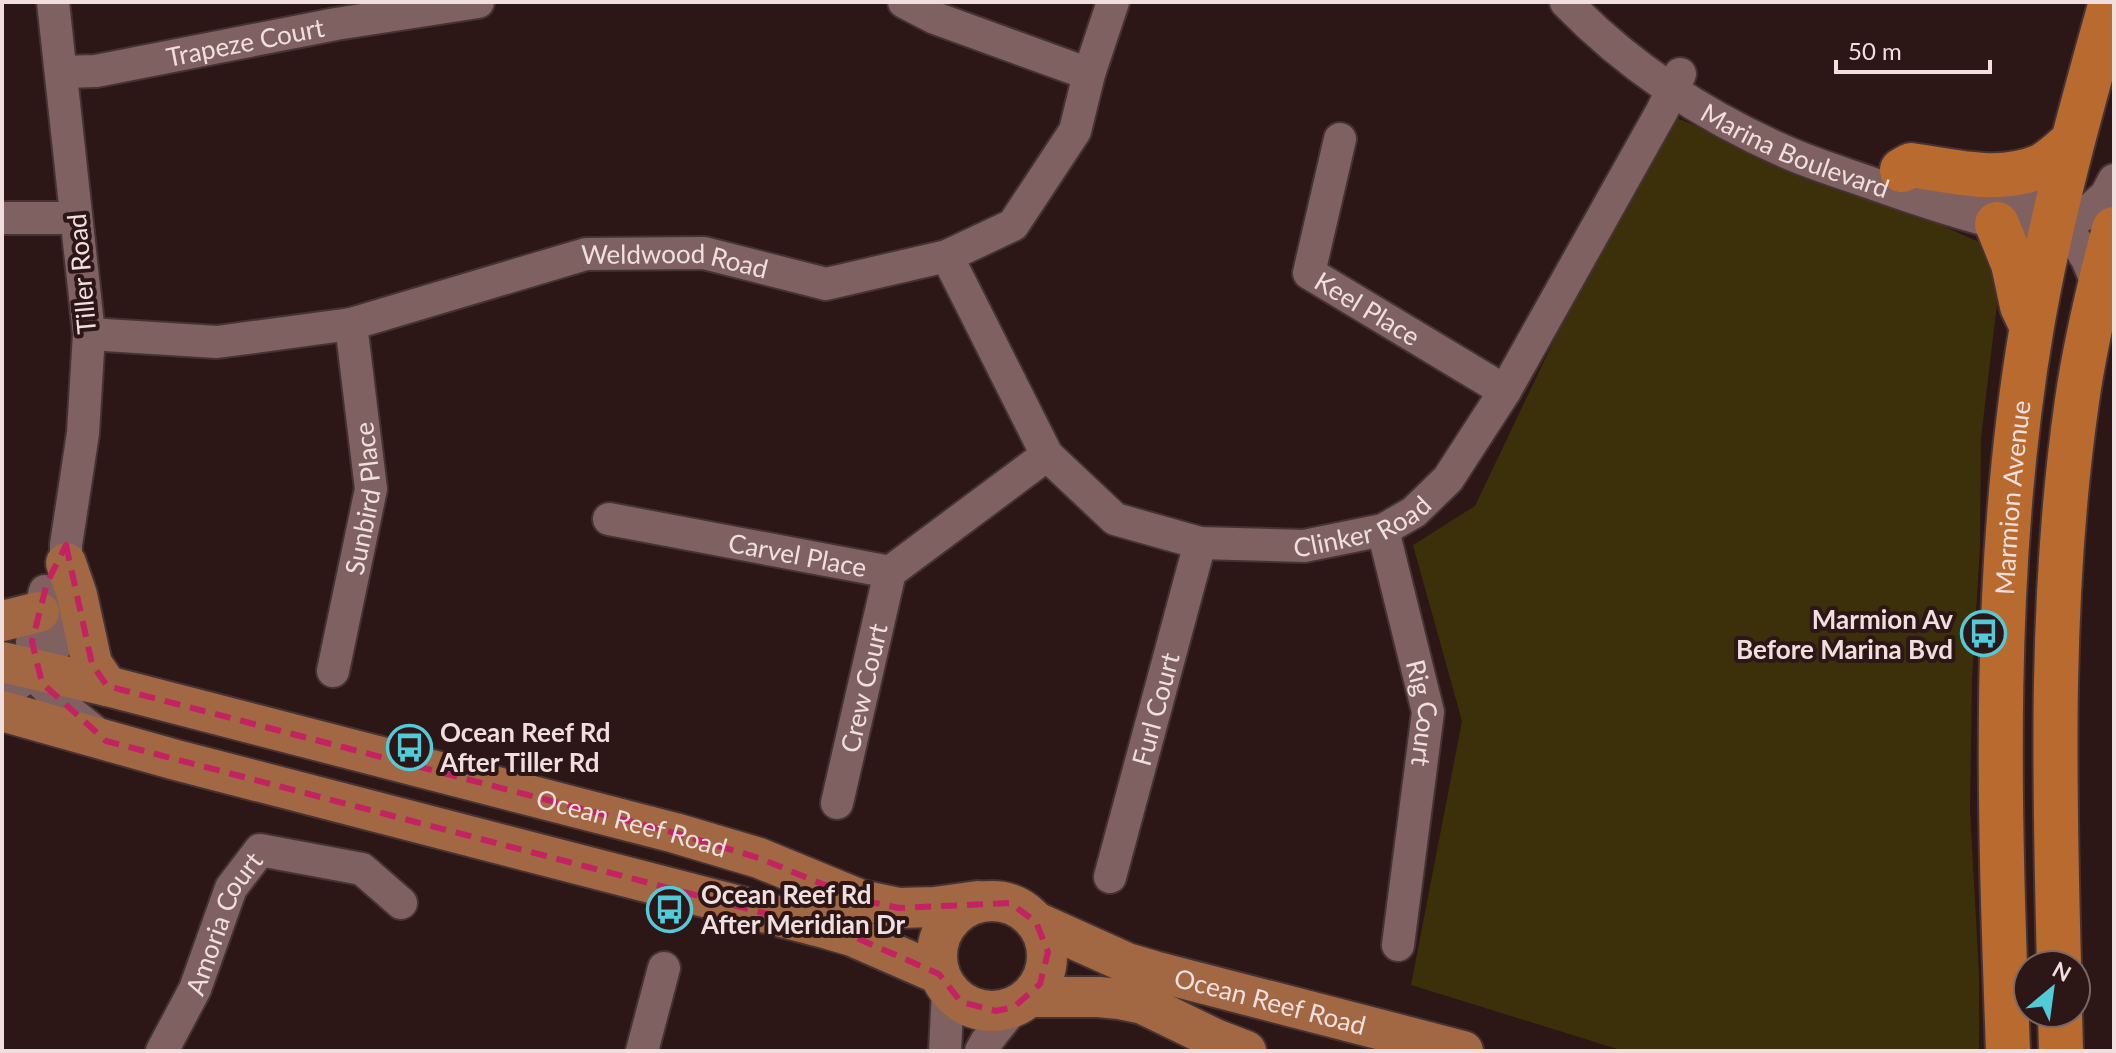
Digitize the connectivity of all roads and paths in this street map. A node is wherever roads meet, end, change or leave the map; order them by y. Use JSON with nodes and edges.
{"nodes":[{"id":1,"x":53,"y":2,"type":"edge"},
{"id":2,"x":478,"y":2,"type":"edge"},
{"id":3,"x":904,"y":2,"type":"edge"},
{"id":4,"x":1113,"y":2,"type":"edge"},
{"id":5,"x":1566,"y":2,"type":"edge"},
{"id":6,"x":1590,"y":2,"type":"edge"},
{"id":7,"x":2111,"y":2,"type":"edge"},
{"id":8,"x":62,"y":72,"type":"junction"},
{"id":9,"x":1089,"y":74,"type":"junction"},
{"id":10,"x":1676,"y":82,"type":"junction"},
{"id":11,"x":1340,"y":139,"type":"dead end"},
{"id":12,"x":2071,"y":143,"type":"junction"},
{"id":13,"x":1902,"y":170,"type":"junction"},
{"id":14,"x":2114,"y":180,"type":"edge"},
{"id":15,"x":2,"y":218,"type":"edge"},
{"id":16,"x":76,"y":218,"type":"junction"},
{"id":17,"x":2054,"y":221,"type":"junction"},
{"id":18,"x":1997,"y":224,"type":"junction"},
{"id":19,"x":2114,"y":229,"type":"edge"},
{"id":20,"x":947,"y":256,"type":"junction"},
{"id":21,"x":2099,"y":288,"type":"junction"},
{"id":22,"x":351,"y":324,"type":"junction"},
{"id":23,"x":2032,"y":327,"type":"junction"},
{"id":24,"x":89,"y":334,"type":"junction"},
{"id":25,"x":1505,"y":391,"type":"junction"},
{"id":26,"x":1047,"y":455,"type":"junction"},
{"id":27,"x":609,"y":519,"type":"dead end"},
{"id":28,"x":1383,"y":530,"type":"junction"},
{"id":29,"x":1200,"y":543,"type":"junction"},
{"id":30,"x":66,"y":554,"type":"junction"},
{"id":31,"x":890,"y":572,"type":"junction"},
{"id":32,"x":20,"y":617,"type":"edge"},
{"id":33,"x":20,"y":666,"type":"edge"},
{"id":34,"x":333,"y":671,"type":"dead end"},
{"id":35,"x":107,"y":686,"type":"junction"},
{"id":36,"x":2,"y":695,"type":"edge"},
{"id":37,"x":2,"y":711,"type":"edge"},
{"id":38,"x":106,"y":741,"type":"junction"},
{"id":39,"x":837,"y":803,"type":"dead end"},
{"id":40,"x":1110,"y":877,"type":"dead end"},
{"id":41,"x":978,"y":901,"type":"junction"},
{"id":42,"x":401,"y":903,"type":"dead end"},
{"id":43,"x":1036,"y":922,"type":"junction"},
{"id":44,"x":1398,"y":945,"type":"dead end"},
{"id":45,"x":2059,"y":949,"type":"edge"},
{"id":46,"x":664,"y":968,"type":"dead end"},
{"id":47,"x":943,"y":982,"type":"junction"},
{"id":48,"x":1022,"y":1002,"type":"junction"},
{"id":49,"x":2060,"y":1029,"type":"edge"},
{"id":50,"x":162,"y":1051,"type":"edge"},
{"id":51,"x":642,"y":1051,"type":"edge"},
{"id":52,"x":945,"y":1051,"type":"edge"},
{"id":53,"x":981,"y":1051,"type":"edge"},
{"id":54,"x":1246,"y":1051,"type":"edge"},
{"id":55,"x":1463,"y":1051,"type":"edge"},
{"id":56,"x":2008,"y":1051,"type":"edge"},
{"id":57,"x":2061,"y":1051,"type":"edge"}],
"edges":[{"from":1,"to":8,"type":"street","name":"Tiller Road"},
{"from":2,"to":8,"type":"street","name":"Trapeze Court"},
{"from":3,"to":9,"type":"street"},
{"from":4,"to":9,"type":"street","name":"Weldwood Road"},
{"from":5,"to":10,"type":"street","name":"Marina Boulevard"},
{"from":6,"to":10,"type":"street","name":"Marina Boulevard"},
{"from":7,"to":12,"type":"highway","name":"Marmion Avenue"},
{"from":8,"to":16,"type":"street","name":"Tiller Road"},
{"from":9,"to":20,"type":"street","name":"Weldwood Road"},
{"from":10,"to":13,"type":"street","name":"Marina Boulevard"},
{"from":10,"to":18,"type":"street","name":"Marina Boulevard"},
{"from":10,"to":25,"type":"street","name":"Clinker Road"},
{"from":11,"to":25,"type":"street","name":"Keel Place"},
{"from":12,"to":13,"type":"highway"},
{"from":12,"to":17,"type":"highway","name":"Marmion Avenue"},
{"from":13,"to":17,"type":"street","name":"Marina Boulevard"},
{"from":14,"to":17,"type":"street","name":"Marina Boulevard"},
{"from":15,"to":16,"type":"street"},
{"from":16,"to":24,"type":"street","name":"Tiller Road"},
{"from":17,"to":18,"type":"street","name":"Marina Boulevard"},
{"from":17,"to":21,"type":"street","name":"Marina Boulevard"},
{"from":17,"to":23,"type":"highway","name":"Marmion Avenue"},
{"from":18,"to":23,"type":"highway"},
{"from":19,"to":21,"type":"highway","name":"Marmion Avenue"},
{"from":20,"to":22,"type":"street","name":"Weldwood Road"},
{"from":20,"to":26,"type":"street","name":"Clinker Road"},
{"from":21,"to":45,"type":"highway","name":"Marmion Avenue"},
{"from":22,"to":24,"type":"street","name":"Weldwood Road"},
{"from":22,"to":34,"type":"street","name":"Sunbird Place"},
{"from":23,"to":56,"type":"highway","name":"Marmion Avenue"},
{"from":24,"to":30,"type":"street","name":"Tiller Road"},
{"from":25,"to":28,"type":"street","name":"Clinker Road"},
{"from":26,"to":29,"type":"street","name":"Clinker Road"},
{"from":26,"to":31,"type":"street","name":"Carvel Place"},
{"from":27,"to":31,"type":"street","name":"Carvel Place"},
{"from":28,"to":29,"type":"street","name":"Clinker Road"},
{"from":28,"to":44,"type":"street","name":"Rig Court"},
{"from":29,"to":40,"type":"street","name":"Furl Court"},
{"from":30,"to":32,"type":"street","name":"Tiller Road"},
{"from":30,"to":33,"type":"street","name":"Tiller Road"},
{"from":30,"to":35,"type":"main road"},
{"from":31,"to":39,"type":"street","name":"Crew Court"},
{"from":32,"to":33,"type":"street","name":"Tiller Road"},
{"from":33,"to":35,"type":"main road","name":"Ocean Reef Road"},
{"from":33,"to":36,"type":"street","name":"Tiller Road"},
{"from":33,"to":38,"type":"street","name":"Tiller Road"},
{"from":35,"to":41,"type":"main road","name":"Ocean Reef Road"},
{"from":37,"to":38,"type":"main road","name":"Ocean Reef Road"},
{"from":38,"to":47,"type":"main road","name":"Ocean Reef Road"},
{"from":41,"to":43,"type":"main road"},
{"from":41,"to":47,"type":"main road"},
{"from":42,"to":50,"type":"street","name":"Amoria Court"},
{"from":43,"to":48,"type":"main road"},
{"from":43,"to":55,"type":"main road","name":"Ocean Reef Road"},
{"from":46,"to":51,"type":"street"},
{"from":47,"to":48,"type":"main road"},
{"from":47,"to":52,"type":"street"},
{"from":48,"to":53,"type":"street"},
{"from":48,"to":54,"type":"main road","name":"Ocean Reef Road"},
{"from":49,"to":57,"type":"highway"}]}
